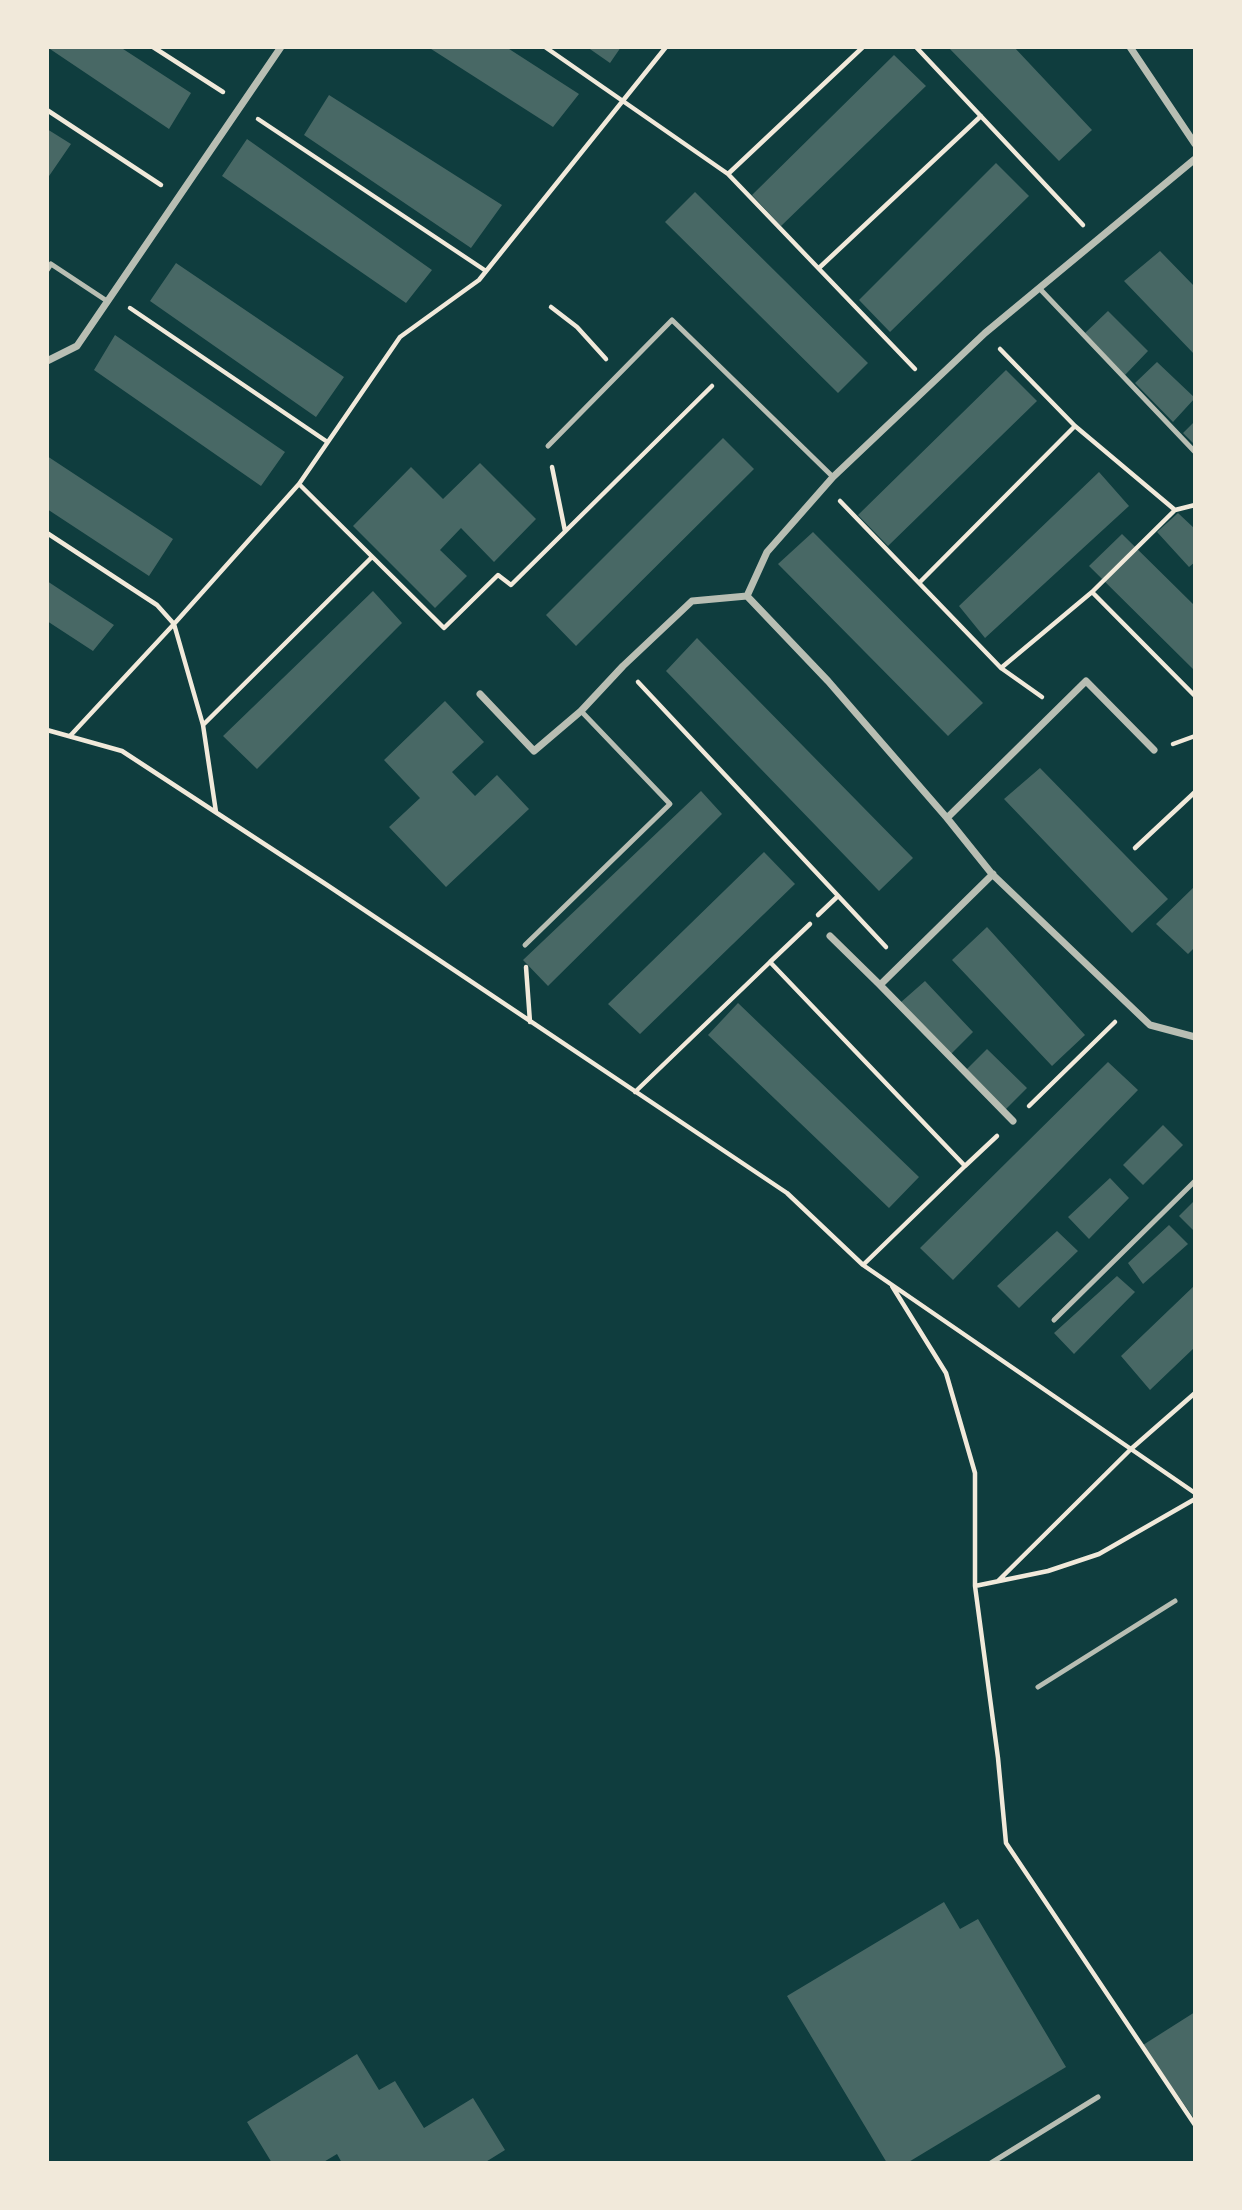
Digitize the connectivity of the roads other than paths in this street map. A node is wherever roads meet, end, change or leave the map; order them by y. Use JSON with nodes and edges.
{"nodes":[{"id":1,"x":281,"y":47,"type":"edge"},
{"id":2,"x":1130,"y":47,"type":"edge"},
{"id":3,"x":1195,"y":144,"type":"edge"},
{"id":4,"x":1195,"y":159,"type":"edge"},
{"id":5,"x":47,"y":270,"type":"edge"},
{"id":6,"x":1040,"y":289,"type":"junction"},
{"id":7,"x":109,"y":298,"type":"junction"},
{"id":8,"x":47,"y":361,"type":"edge"},
{"id":9,"x":548,"y":446,"type":"road end"},
{"id":10,"x":1195,"y":452,"type":"edge"},
{"id":11,"x":832,"y":477,"type":"junction"},
{"id":12,"x":747,"y":596,"type":"junction"},
{"id":13,"x":480,"y":694,"type":"dead end"},
{"id":14,"x":581,"y":711,"type":"junction"},
{"id":15,"x":1154,"y":750,"type":"dead end"},
{"id":16,"x":947,"y":818,"type":"junction"},
{"id":17,"x":993,"y":874,"type":"junction"},
{"id":18,"x":830,"y":936,"type":"dead end"},
{"id":19,"x":525,"y":945,"type":"road end"},
{"id":20,"x":880,"y":985,"type":"junction"},
{"id":21,"x":1195,"y":1037,"type":"edge"},
{"id":22,"x":1013,"y":1121,"type":"road end"},
{"id":23,"x":1195,"y":1181,"type":"edge"},
{"id":24,"x":1054,"y":1320,"type":"dead end"},
{"id":25,"x":1175,"y":1601,"type":"dead end"},
{"id":26,"x":1038,"y":1687,"type":"dead end"},
{"id":27,"x":1098,"y":2096,"type":"dead end"},
{"id":28,"x":991,"y":2163,"type":"edge"}],
"edges":[{"from":1,"to":7,"type":"street"},
{"from":2,"to":3,"type":"street"},
{"from":4,"to":6,"type":"street"},
{"from":5,"to":7,"type":"lane"},
{"from":6,"to":10,"type":"lane"},
{"from":6,"to":11,"type":"street"},
{"from":7,"to":8,"type":"street"},
{"from":9,"to":11,"type":"lane"},
{"from":11,"to":12,"type":"street"},
{"from":12,"to":14,"type":"street"},
{"from":12,"to":16,"type":"street"},
{"from":13,"to":14,"type":"street"},
{"from":14,"to":19,"type":"lane"},
{"from":15,"to":16,"type":"street"},
{"from":16,"to":17,"type":"street"},
{"from":17,"to":20,"type":"street"},
{"from":17,"to":21,"type":"street"},
{"from":18,"to":20,"type":"street"},
{"from":20,"to":22,"type":"street"},
{"from":23,"to":24,"type":"lane"},
{"from":25,"to":26,"type":"lane"},
{"from":27,"to":28,"type":"lane"}]}
